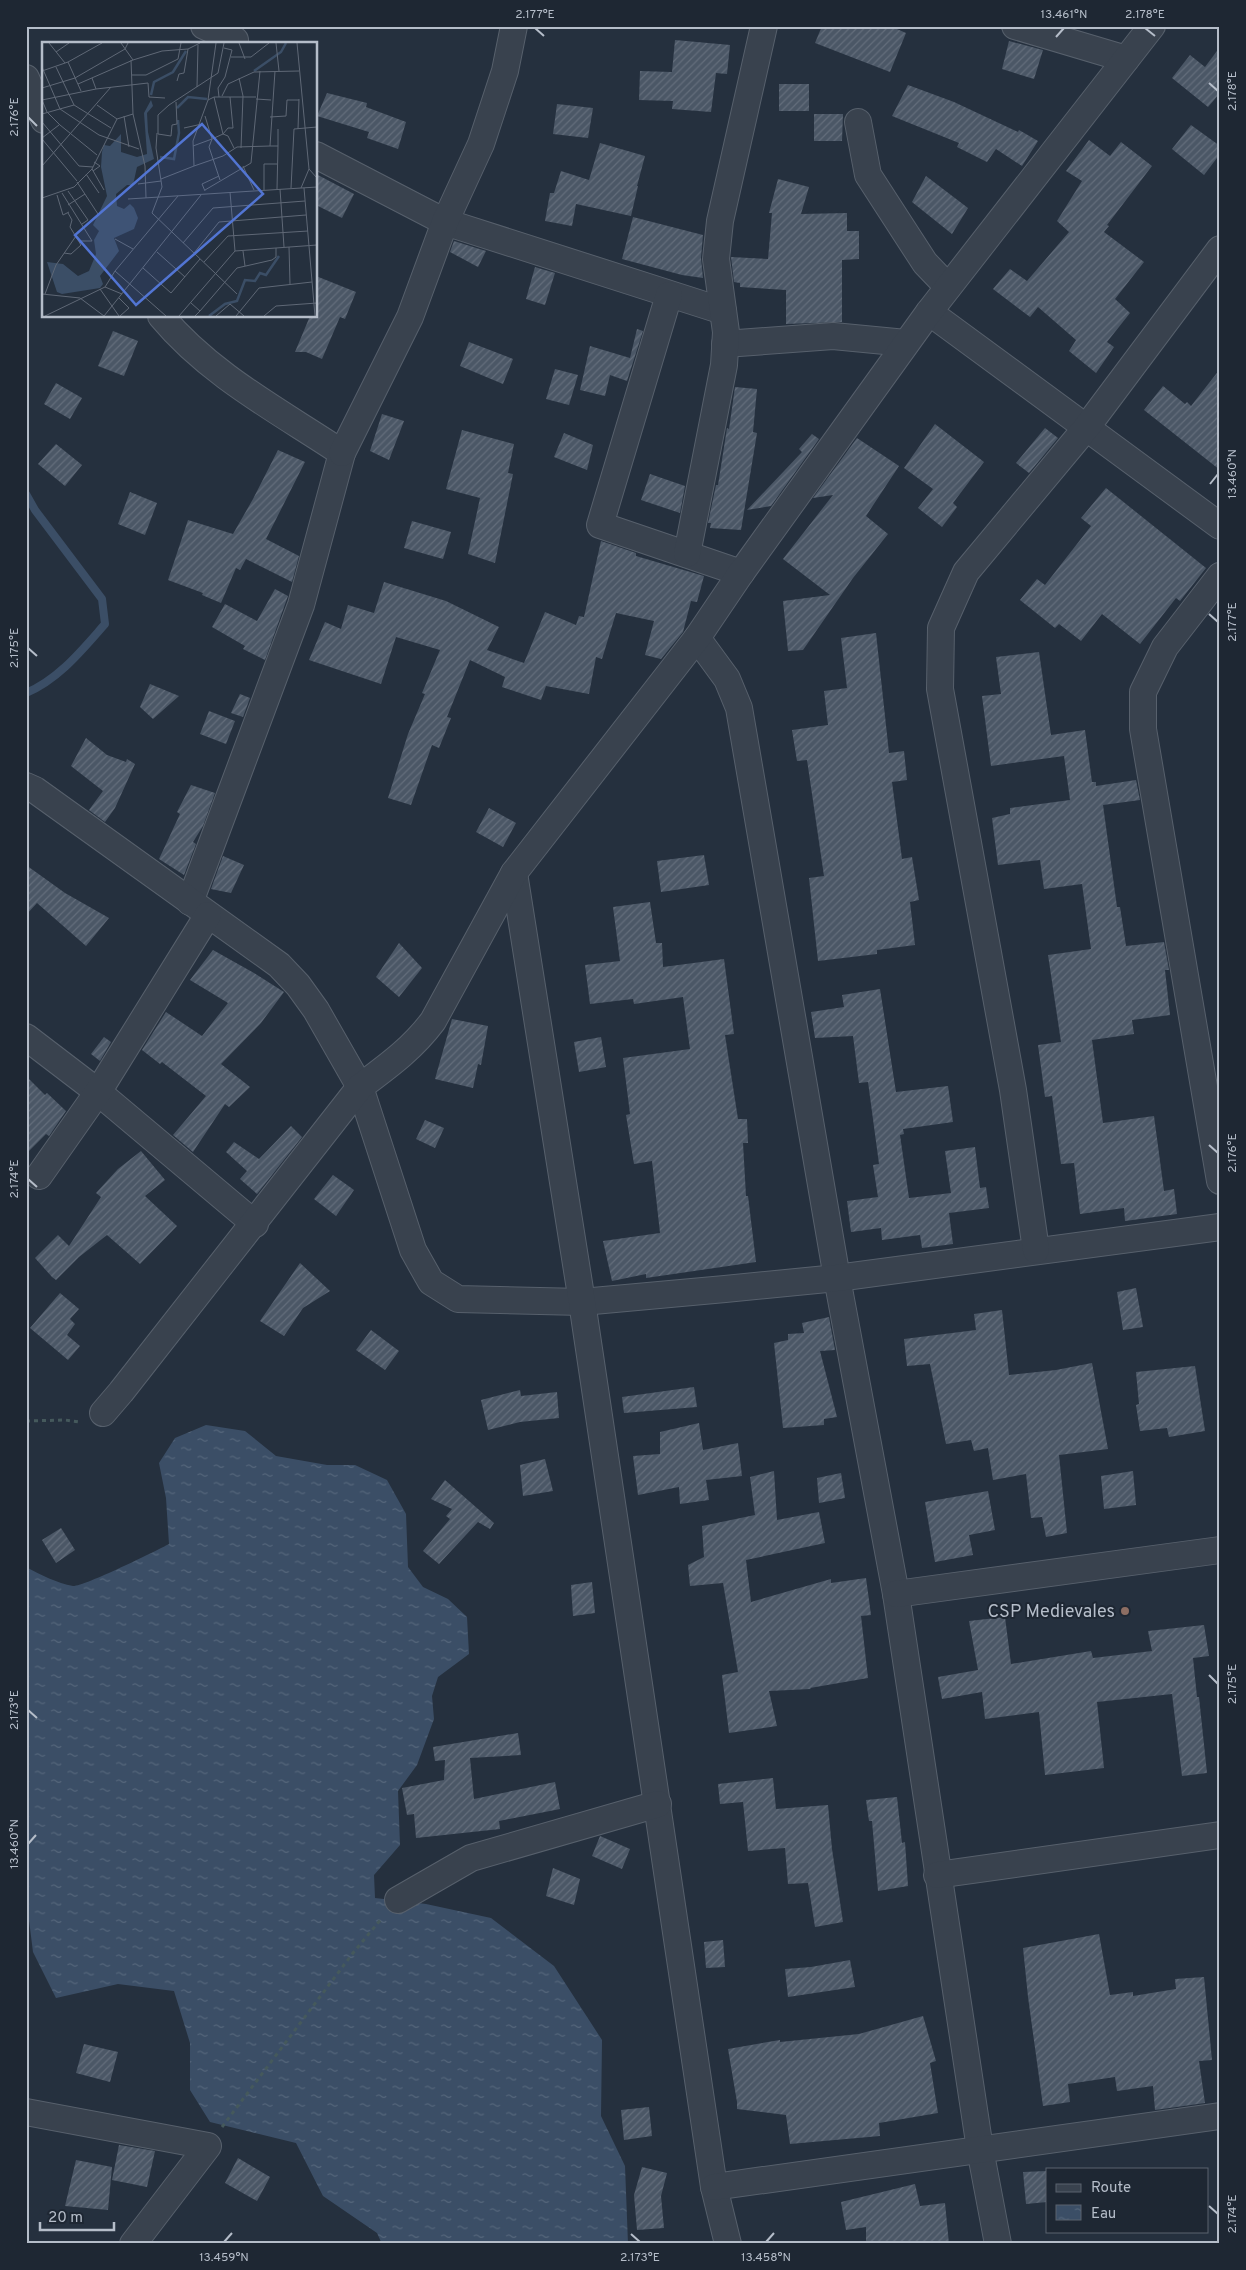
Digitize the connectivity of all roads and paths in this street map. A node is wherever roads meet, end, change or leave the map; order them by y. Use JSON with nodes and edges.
{"nodes":[{"id":1,"x":204,"y":26,"type":"edge"},
{"id":2,"x":514,"y":26,"type":"edge"},
{"id":3,"x":764,"y":26,"type":"edge"},
{"id":4,"x":1015,"y":26,"type":"edge"},
{"id":5,"x":1152,"y":26,"type":"edge"},
{"id":6,"x":237,"y":38,"type":"edge"},
{"id":7,"x":1126,"y":59,"type":"junction"},
{"id":8,"x":26,"y":78,"type":"edge"},
{"id":9,"x":42,"y":115,"type":"edge"},
{"id":10,"x":858,"y":122,"type":"dead end"},
{"id":11,"x":318,"y":156,"type":"edge"},
{"id":12,"x":446,"y":222,"type":"junction"},
{"id":13,"x":1220,"y":249,"type":"edge"},
{"id":14,"x":948,"y":287,"type":"junction"},
{"id":15,"x":669,"y":295,"type":"junction"},
{"id":16,"x":723,"y":311,"type":"junction"},
{"id":17,"x":929,"y":312,"type":"junction"},
{"id":18,"x":163,"y":318,"type":"edge"},
{"id":19,"x":906,"y":343,"type":"junction"},
{"id":20,"x":725,"y":344,"type":"junction"},
{"id":21,"x":1086,"y":428,"type":"junction"},
{"id":22,"x":342,"y":453,"type":"junction"},
{"id":23,"x":1220,"y":526,"type":"edge"},
{"id":24,"x":687,"y":554,"type":"junction"},
{"id":25,"x":741,"y":573,"type":"junction"},
{"id":26,"x":1220,"y":576,"type":"edge"},
{"id":27,"x":697,"y":638,"type":"junction"},
{"id":28,"x":26,"y":786,"type":"edge"},
{"id":29,"x":514,"y":873,"type":"junction"},
{"id":30,"x":199,"y":909,"type":"junction"},
{"id":31,"x":26,"y":1037,"type":"edge"},
{"id":32,"x":360,"y":1088,"type":"junction"},
{"id":33,"x":98,"y":1092,"type":"junction"},
{"id":34,"x":39,"y":1176,"type":"dead end"},
{"id":35,"x":1220,"y":1181,"type":"edge"},
{"id":36,"x":255,"y":1224,"type":"junction"},
{"id":37,"x":1220,"y":1227,"type":"edge"},
{"id":38,"x":1036,"y":1250,"type":"junction"},
{"id":39,"x":837,"y":1278,"type":"junction"},
{"id":40,"x":582,"y":1302,"type":"junction"},
{"id":41,"x":103,"y":1413,"type":"joint"},
{"id":42,"x":26,"y":1422,"type":"edge"},
{"id":43,"x":1220,"y":1550,"type":"edge"},
{"id":44,"x":896,"y":1594,"type":"junction"},
{"id":45,"x":658,"y":1804,"type":"junction"},
{"id":46,"x":1220,"y":1835,"type":"edge"},
{"id":47,"x":937,"y":1875,"type":"junction"},
{"id":48,"x":398,"y":1900,"type":"joint"},
{"id":49,"x":26,"y":2112,"type":"edge"},
{"id":50,"x":1220,"y":2116,"type":"edge"},
{"id":51,"x":208,"y":2146,"type":"junction"},
{"id":52,"x":980,"y":2150,"type":"junction"},
{"id":53,"x":714,"y":2187,"type":"junction"},
{"id":54,"x":133,"y":2244,"type":"edge"},
{"id":55,"x":728,"y":2244,"type":"edge"},
{"id":56,"x":998,"y":2244,"type":"edge"}],
"edges":[{"from":1,"to":6,"type":"street"},
{"from":2,"to":12,"type":"street"},
{"from":3,"to":16,"type":"street"},
{"from":4,"to":7,"type":"street"},
{"from":5,"to":7,"type":"street"},
{"from":7,"to":14,"type":"street"},
{"from":8,"to":9,"type":"street"},
{"from":10,"to":14,"type":"street"},
{"from":11,"to":12,"type":"street"},
{"from":12,"to":15,"type":"street"},
{"from":12,"to":22,"type":"street"},
{"from":13,"to":21,"type":"street"},
{"from":14,"to":17,"type":"street"},
{"from":15,"to":16,"type":"street"},
{"from":15,"to":24,"type":"street"},
{"from":16,"to":20,"type":"street"},
{"from":17,"to":19,"type":"street"},
{"from":17,"to":21,"type":"street"},
{"from":18,"to":22,"type":"street"},
{"from":19,"to":20,"type":"street"},
{"from":19,"to":25,"type":"street"},
{"from":20,"to":24,"type":"street"},
{"from":21,"to":23,"type":"street"},
{"from":21,"to":38,"type":"street"},
{"from":22,"to":30,"type":"street"},
{"from":24,"to":25,"type":"street"},
{"from":25,"to":27,"type":"street"},
{"from":26,"to":35,"type":"street"},
{"from":27,"to":29,"type":"street"},
{"from":27,"to":39,"type":"street"},
{"from":28,"to":30,"type":"street"},
{"from":29,"to":32,"type":"street"},
{"from":29,"to":40,"type":"street"},
{"from":30,"to":32,"type":"street"},
{"from":30,"to":33,"type":"street"},
{"from":31,"to":33,"type":"street"},
{"from":32,"to":36,"type":"street"},
{"from":32,"to":40,"type":"street"},
{"from":33,"to":34,"type":"street"},
{"from":33,"to":36,"type":"street"},
{"from":36,"to":41,"type":"street"},
{"from":37,"to":38,"type":"street"},
{"from":38,"to":39,"type":"street"},
{"from":39,"to":40,"type":"street"},
{"from":39,"to":44,"type":"street"},
{"from":40,"to":45,"type":"street"},
{"from":41,"to":42,"type":"path"},
{"from":43,"to":44,"type":"street"},
{"from":44,"to":47,"type":"street"},
{"from":45,"to":48,"type":"street"},
{"from":45,"to":53,"type":"street"},
{"from":46,"to":47,"type":"street"},
{"from":47,"to":52,"type":"street"},
{"from":48,"to":51,"type":"path"},
{"from":49,"to":51,"type":"street"},
{"from":50,"to":52,"type":"street"},
{"from":51,"to":54,"type":"street"},
{"from":52,"to":53,"type":"street"},
{"from":52,"to":56,"type":"street"},
{"from":53,"to":55,"type":"street"}]}
